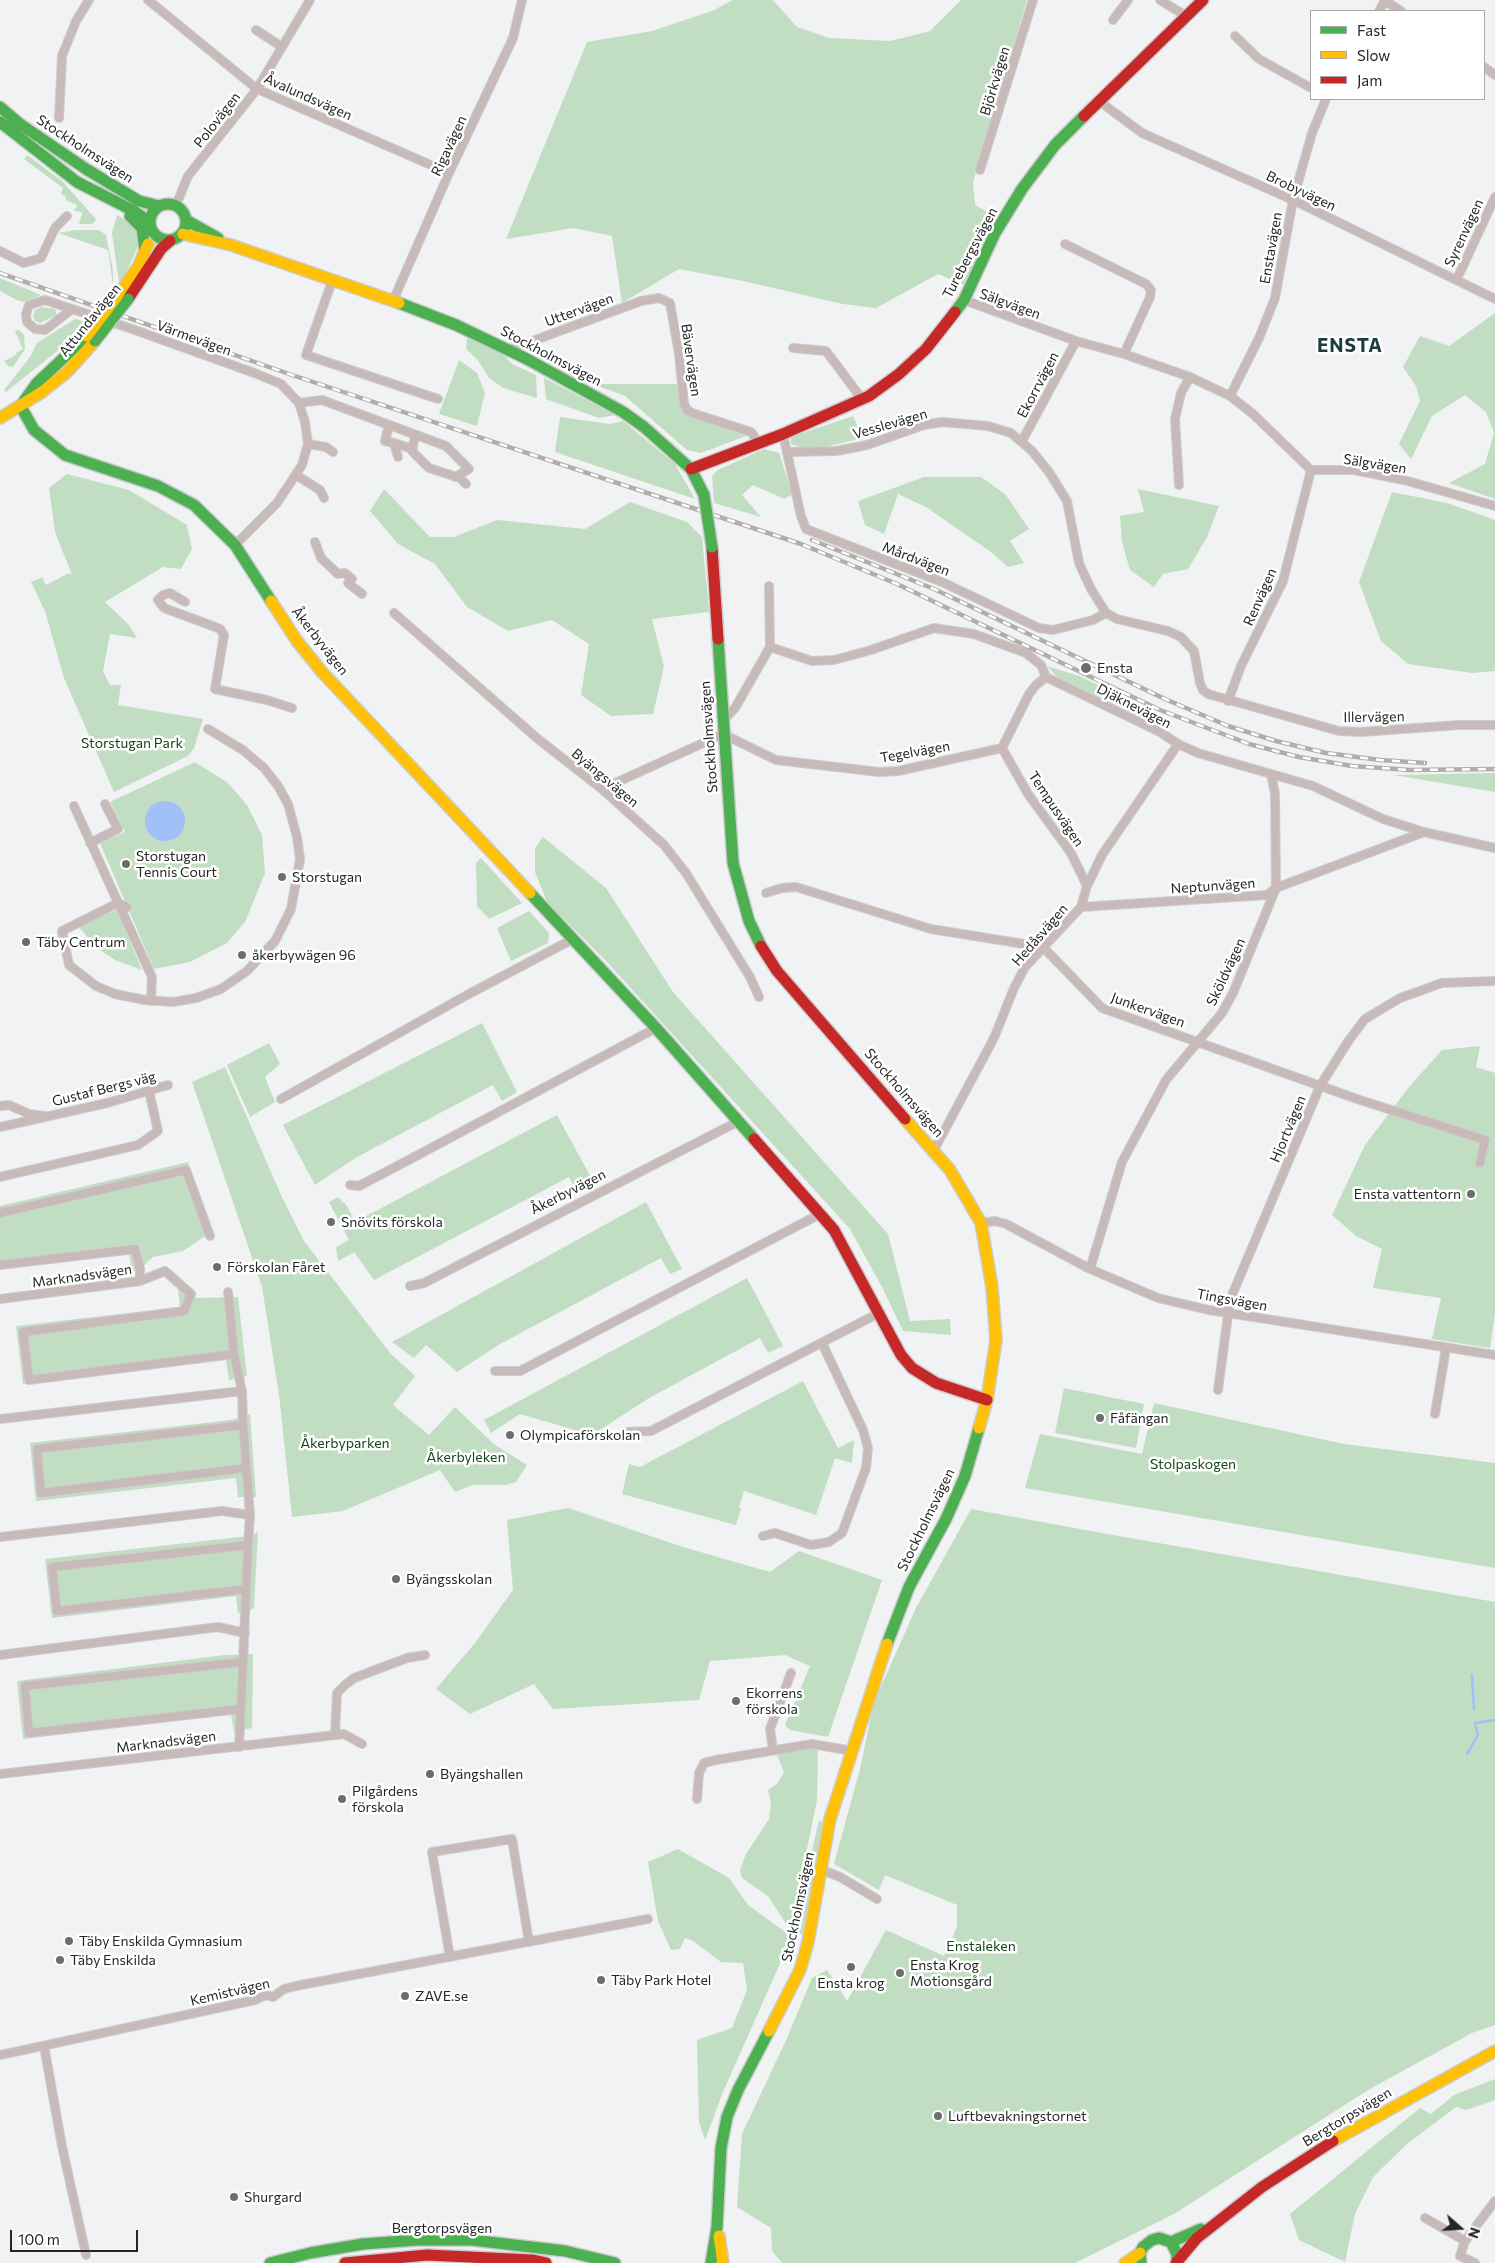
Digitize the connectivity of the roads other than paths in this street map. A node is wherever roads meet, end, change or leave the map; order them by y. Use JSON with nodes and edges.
{"nodes":[{"id":1,"x":90,"y":0,"type":"edge"},
{"id":2,"x":148,"y":0,"type":"edge"},
{"id":3,"x":310,"y":0,"type":"edge"},
{"id":4,"x":522,"y":0,"type":"edge"},
{"id":5,"x":1034,"y":0,"type":"edge"},
{"id":6,"x":1128,"y":0,"type":"edge"},
{"id":7,"x":1160,"y":0,"type":"edge"},
{"id":8,"x":1203,"y":0,"type":"edge"},
{"id":9,"x":1385,"y":0,"type":"edge"},
{"id":10,"x":1400,"y":10,"type":"edge"},
{"id":11,"x":1186,"y":16,"type":"junction"},
{"id":12,"x":1113,"y":20,"type":"dead end"},
{"id":13,"x":256,"y":30,"type":"dead end"},
{"id":14,"x":1236,"y":36,"type":"dead end"},
{"id":15,"x":282,"y":47,"type":"junction"},
{"id":16,"x":1310,"y":87,"type":"edge"},
{"id":17,"x":257,"y":89,"type":"junction"},
{"id":18,"x":1326,"y":100,"type":"edge"},
{"id":19,"x":1099,"y":102,"type":"junction"},
{"id":20,"x":0,"y":107,"type":"edge"},
{"id":21,"x":59,"y":118,"type":"dead end"},
{"id":22,"x":0,"y":122,"type":"edge"},
{"id":23,"x":980,"y":170,"type":"dead end"},
{"id":24,"x":449,"y":173,"type":"junction"},
{"id":25,"x":96,"y":193,"type":"junction"},
{"id":26,"x":1495,"y":197,"type":"edge"},
{"id":27,"x":1293,"y":200,"type":"junction"},
{"id":28,"x":176,"y":205,"type":"junction"},
{"id":29,"x":159,"y":206,"type":"junction"},
{"id":30,"x":67,"y":216,"type":"dead end"},
{"id":31,"x":186,"y":220,"type":"junction"},
{"id":32,"x":151,"y":228,"type":"junction"},
{"id":33,"x":182,"y":234,"type":"junction"},
{"id":34,"x":170,"y":241,"type":"junction"},
{"id":35,"x":1066,"y":244,"type":"dead end"},
{"id":36,"x":231,"y":245,"type":"junction"},
{"id":37,"x":145,"y":250,"type":"junction"},
{"id":38,"x":0,"y":251,"type":"edge"},
{"id":39,"x":1457,"y":279,"type":"junction"},
{"id":40,"x":332,"y":281,"type":"junction"},
{"id":41,"x":123,"y":297,"type":"junction"},
{"id":42,"x":659,"y":298,"type":"joint"},
{"id":43,"x":1495,"y":299,"type":"edge"},
{"id":44,"x":964,"y":300,"type":"junction"},
{"id":45,"x":393,"y":301,"type":"junction"},
{"id":46,"x":72,"y":310,"type":"junction"},
{"id":47,"x":1076,"y":341,"type":"junction"},
{"id":48,"x":793,"y":348,"type":"dead end"},
{"id":49,"x":508,"y":350,"type":"junction"},
{"id":50,"x":1124,"y":354,"type":"junction"},
{"id":51,"x":1190,"y":377,"type":"junction"},
{"id":52,"x":1230,"y":396,"type":"junction"},
{"id":53,"x":438,"y":399,"type":"dead end"},
{"id":54,"x":862,"y":399,"type":"junction"},
{"id":55,"x":299,"y":403,"type":"junction"},
{"id":56,"x":21,"y":407,"type":"junction"},
{"id":57,"x":0,"y":418,"type":"edge"},
{"id":58,"x":389,"y":425,"type":"junction"},
{"id":59,"x":783,"y":434,"type":"junction"},
{"id":60,"x":415,"y":435,"type":"junction"},
{"id":61,"x":1022,"y":441,"type":"junction"},
{"id":62,"x":394,"y":443,"type":"junction"},
{"id":63,"x":759,"y":443,"type":"junction"},
{"id":64,"x":308,"y":444,"type":"junction"},
{"id":65,"x":412,"y":449,"type":"junction"},
{"id":66,"x":333,"y":452,"type":"dead end"},
{"id":67,"x":788,"y":452,"type":"junction"},
{"id":68,"x":398,"y":457,"type":"dead end"},
{"id":69,"x":691,"y":469,"type":"junction"},
{"id":70,"x":1311,"y":470,"type":"junction"},
{"id":71,"x":296,"y":475,"type":"junction"},
{"id":72,"x":455,"y":477,"type":"junction"},
{"id":73,"x":466,"y":484,"type":"dead end"},
{"id":74,"x":1179,"y":484,"type":"dead end"},
{"id":75,"x":324,"y":498,"type":"dead end"},
{"id":76,"x":1495,"y":506,"type":"edge"},
{"id":77,"x":315,"y":542,"type":"dead end"},
{"id":78,"x":235,"y":545,"type":"junction"},
{"id":79,"x":769,"y":586,"type":"dead end"},
{"id":80,"x":362,"y":594,"type":"dead end"},
{"id":81,"x":185,"y":602,"type":"dead end"},
{"id":82,"x":1106,"y":612,"type":"junction"},
{"id":83,"x":394,"y":613,"type":"dead end"},
{"id":84,"x":770,"y":647,"type":"junction"},
{"id":85,"x":1046,"y":678,"type":"junction"},
{"id":86,"x":1228,"y":701,"type":"junction"},
{"id":87,"x":292,"y":708,"type":"dead end"},
{"id":88,"x":722,"y":722,"type":"junction"},
{"id":89,"x":1495,"y":725,"type":"edge"},
{"id":90,"x":208,"y":729,"type":"dead end"},
{"id":91,"x":723,"y":734,"type":"junction"},
{"id":92,"x":1178,"y":744,"type":"junction"},
{"id":93,"x":1002,"y":748,"type":"junction"},
{"id":94,"x":1271,"y":774,"type":"junction"},
{"id":95,"x":602,"y":789,"type":"junction"},
{"id":96,"x":105,"y":804,"type":"dead end"},
{"id":97,"x":74,"y":806,"type":"dead end"},
{"id":98,"x":1424,"y":832,"type":"junction"},
{"id":99,"x":90,"y":843,"type":"junction"},
{"id":100,"x":1495,"y":848,"type":"edge"},
{"id":101,"x":1087,"y":886,"type":"junction"},
{"id":102,"x":1276,"y":888,"type":"junction"},
{"id":103,"x":766,"y":893,"type":"dead end"},
{"id":104,"x":118,"y":904,"type":"junction"},
{"id":105,"x":127,"y":907,"type":"dead end"},
{"id":106,"x":1081,"y":907,"type":"junction"},
{"id":107,"x":573,"y":940,"type":"junction"},
{"id":108,"x":1043,"y":947,"type":"junction"},
{"id":109,"x":1495,"y":980,"type":"edge"},
{"id":110,"x":759,"y":997,"type":"dead end"},
{"id":111,"x":152,"y":1001,"type":"junction"},
{"id":112,"x":656,"y":1028,"type":"junction"},
{"id":113,"x":1198,"y":1041,"type":"junction"},
{"id":114,"x":168,"y":1085,"type":"dead end"},
{"id":115,"x":1320,"y":1086,"type":"junction"},
{"id":116,"x":149,"y":1091,"type":"junction"},
{"id":117,"x":281,"y":1099,"type":"dead end"},
{"id":118,"x":0,"y":1106,"type":"edge"},
{"id":119,"x":14,"y":1108,"type":"junction"},
{"id":120,"x":46,"y":1116,"type":"junction"},
{"id":121,"x":739,"y":1121,"type":"junction"},
{"id":122,"x":3,"y":1127,"type":"edge"},
{"id":123,"x":934,"y":1150,"type":"junction"},
{"id":124,"x":1480,"y":1162,"type":"dead end"},
{"id":125,"x":0,"y":1177,"type":"edge"},
{"id":126,"x":350,"y":1185,"type":"dead end"},
{"id":127,"x":0,"y":1213,"type":"edge"},
{"id":128,"x":820,"y":1214,"type":"junction"},
{"id":129,"x":981,"y":1223,"type":"junction"},
{"id":130,"x":210,"y":1236,"type":"dead end"},
{"id":131,"x":0,"y":1265,"type":"edge"},
{"id":132,"x":1090,"y":1269,"type":"junction"},
{"id":133,"x":140,"y":1281,"type":"junction"},
{"id":134,"x":410,"y":1286,"type":"dead end"},
{"id":135,"x":228,"y":1292,"type":"dead end"},
{"id":136,"x":0,"y":1299,"type":"edge"},
{"id":137,"x":879,"y":1312,"type":"junction"},
{"id":138,"x":1229,"y":1313,"type":"junction"},
{"id":139,"x":822,"y":1343,"type":"junction"},
{"id":140,"x":1446,"y":1348,"type":"junction"},
{"id":141,"x":234,"y":1354,"type":"junction"},
{"id":142,"x":1495,"y":1355,"type":"edge"},
{"id":143,"x":495,"y":1371,"type":"dead end"},
{"id":144,"x":1218,"y":1390,"type":"dead end"},
{"id":145,"x":242,"y":1391,"type":"junction"},
{"id":146,"x":987,"y":1400,"type":"junction"},
{"id":147,"x":1435,"y":1414,"type":"dead end"},
{"id":148,"x":0,"y":1419,"type":"edge"},
{"id":149,"x":243,"y":1425,"type":"junction"},
{"id":150,"x":627,"y":1432,"type":"dead end"},
{"id":151,"x":246,"y":1468,"type":"junction"},
{"id":152,"x":250,"y":1515,"type":"junction"},
{"id":153,"x":763,"y":1536,"type":"dead end"},
{"id":154,"x":0,"y":1537,"type":"edge"},
{"id":155,"x":248,"y":1545,"type":"junction"},
{"id":156,"x":246,"y":1589,"type":"junction"},
{"id":157,"x":246,"y":1633,"type":"junction"},
{"id":158,"x":425,"y":1654,"type":"dead end"},
{"id":159,"x":0,"y":1655,"type":"edge"},
{"id":160,"x":243,"y":1662,"type":"junction"},
{"id":161,"x":791,"y":1673,"type":"dead end"},
{"id":162,"x":240,"y":1709,"type":"junction"},
{"id":163,"x":335,"y":1735,"type":"junction"},
{"id":164,"x":362,"y":1744,"type":"dead end"},
{"id":165,"x":239,"y":1747,"type":"junction"},
{"id":166,"x":773,"y":1750,"type":"junction"},
{"id":167,"x":852,"y":1752,"type":"junction"},
{"id":168,"x":0,"y":1774,"type":"edge"},
{"id":169,"x":697,"y":1799,"type":"dead end"},
{"id":170,"x":822,"y":1870,"type":"junction"},
{"id":171,"x":877,"y":1899,"type":"dead end"},
{"id":172,"x":648,"y":1919,"type":"dead end"},
{"id":173,"x":529,"y":1942,"type":"junction"},
{"id":174,"x":450,"y":1957,"type":"junction"},
{"id":175,"x":44,"y":2046,"type":"junction"},
{"id":176,"x":1495,"y":2051,"type":"edge"},
{"id":177,"x":0,"y":2055,"type":"edge"},
{"id":178,"x":1495,"y":2201,"type":"edge"},
{"id":179,"x":1221,"y":2218,"type":"junction"},
{"id":180,"x":1425,"y":2218,"type":"dead end"},
{"id":181,"x":718,"y":2227,"type":"junction"},
{"id":182,"x":1171,"y":2242,"type":"junction"},
{"id":183,"x":1465,"y":2242,"type":"junction"},
{"id":184,"x":86,"y":2255,"type":"dead end"},
{"id":185,"x":1141,"y":2258,"type":"edge"},
{"id":186,"x":1177,"y":2262,"type":"edge"},
{"id":187,"x":270,"y":2263,"type":"edge"},
{"id":188,"x":345,"y":2263,"type":"edge"},
{"id":189,"x":546,"y":2263,"type":"edge"},
{"id":190,"x":615,"y":2263,"type":"edge"},
{"id":191,"x":711,"y":2263,"type":"edge"},
{"id":192,"x":723,"y":2263,"type":"edge"},
{"id":193,"x":1125,"y":2263,"type":"edge"},
{"id":194,"x":1475,"y":2263,"type":"edge"}],
"edges":[{"from":1,"to":21,"type":"street"},
{"from":2,"to":17,"type":"street","name":"Åvalundsvägen"},
{"from":3,"to":15,"type":"street","name":"Polovägen"},
{"from":4,"to":24,"type":"street","name":"Rigavägen"},
{"from":5,"to":23,"type":"street","name":"Björkvägen"},
{"from":6,"to":12,"type":"street"},
{"from":7,"to":11,"type":"street"},
{"from":8,"to":11,"type":"main road","name":"Turebergsvägen"},
{"from":9,"to":10,"type":"street"},
{"from":11,"to":19,"type":"main road","name":"Turebergsvägen"},
{"from":13,"to":15,"type":"street"},
{"from":14,"to":16,"type":"street"},
{"from":15,"to":17,"type":"street","name":"Polovägen"},
{"from":17,"to":24,"type":"street","name":"Åvalundsvägen"},
{"from":17,"to":28,"type":"street","name":"Polovägen"},
{"from":18,"to":27,"type":"street","name":"Enstavägen"},
{"from":19,"to":27,"type":"street","name":"Brobyvägen"},
{"from":19,"to":44,"type":"main road","name":"Turebergsvägen"},
{"from":20,"to":29,"type":"main road","name":"Stockholmsvägen"},
{"from":22,"to":25,"type":"main road","name":"Stockholmsvägen"},
{"from":24,"to":45,"type":"street","name":"Rigavägen"},
{"from":25,"to":32,"type":"main road","name":"Stockholmsvägen"},
{"from":25,"to":37,"type":"main road"},
{"from":26,"to":39,"type":"street","name":"Syrenvägen"},
{"from":27,"to":39,"type":"street","name":"Brobyvägen"},
{"from":27,"to":52,"type":"street","name":"Enstavägen"},
{"from":28,"to":29,"type":"main road"},
{"from":28,"to":31,"type":"main road"},
{"from":29,"to":32,"type":"main road"},
{"from":30,"to":38,"type":"street"},
{"from":31,"to":33,"type":"main road"},
{"from":31,"to":36,"type":"main road","name":"Stockholmsvägen"},
{"from":32,"to":34,"type":"main road"},
{"from":32,"to":37,"type":"main road","name":"Attundavägen"},
{"from":33,"to":34,"type":"main road"},
{"from":33,"to":36,"type":"main road","name":"Stockholmsvägen"},
{"from":34,"to":41,"type":"main road","name":"Attundavägen"},
{"from":35,"to":50,"type":"street"},
{"from":36,"to":40,"type":"main road","name":"Stockholmsvägen"},
{"from":37,"to":41,"type":"main road","name":"Attundavägen"},
{"from":39,"to":43,"type":"street","name":"Brobyvägen"},
{"from":40,"to":45,"type":"main road","name":"Stockholmsvägen"},
{"from":40,"to":53,"type":"street"},
{"from":41,"to":56,"type":"main road","name":"Attundavägen","bridge":true},
{"from":42,"to":49,"type":"street","name":"Uttervägen"},
{"from":42,"to":63,"type":"street","name":"Bävervägen"},
{"from":44,"to":47,"type":"street","name":"Sälgvägen"},
{"from":44,"to":54,"type":"main road","name":"Turebergsvägen"},
{"from":45,"to":49,"type":"main road","name":"Stockholmsvägen"},
{"from":46,"to":46,"type":"street","name":"Värmevägen"},
{"from":46,"to":55,"type":"street","name":"Värmevägen"},
{"from":47,"to":50,"type":"street","name":"Sälgvägen"},
{"from":47,"to":61,"type":"street","name":"Ekorrvägen"},
{"from":48,"to":54,"type":"street"},
{"from":49,"to":69,"type":"main road","name":"Stockholmsvägen"},
{"from":50,"to":51,"type":"street","name":"Sälgvägen"},
{"from":51,"to":52,"type":"street","name":"Sälgvägen"},
{"from":51,"to":74,"type":"street"},
{"from":52,"to":70,"type":"street","name":"Sälgvägen"},
{"from":54,"to":59,"type":"main road","name":"Turebergsvägen"},
{"from":55,"to":58,"type":"street"},
{"from":55,"to":64,"type":"street","name":"Värmevägen"},
{"from":56,"to":57,"type":"main road"},
{"from":56,"to":78,"type":"main road","name":"Åkerbyvägen"},
{"from":58,"to":60,"type":"street"},
{"from":58,"to":62,"type":"street"},
{"from":59,"to":63,"type":"main road","name":"Turebergsvägen"},
{"from":59,"to":67,"type":"street","name":"Mårdvägen"},
{"from":60,"to":65,"type":"street"},
{"from":60,"to":72,"type":"street"},
{"from":61,"to":67,"type":"street","name":"Vesslevägen"},
{"from":61,"to":82,"type":"street","name":"Vesslevägen"},
{"from":62,"to":65,"type":"street"},
{"from":62,"to":68,"type":"street"},
{"from":63,"to":69,"type":"main road","name":"Turebergsvägen"},
{"from":64,"to":66,"type":"street"},
{"from":64,"to":71,"type":"street","name":"Värmevägen"},
{"from":65,"to":72,"type":"street"},
{"from":67,"to":82,"type":"street","name":"Mårdvägen"},
{"from":69,"to":88,"type":"main road","name":"Stockholmsvägen","bridge":true},
{"from":70,"to":76,"type":"street","name":"Sälgvägen"},
{"from":70,"to":86,"type":"street","name":"Renvägen"},
{"from":71,"to":75,"type":"street"},
{"from":71,"to":78,"type":"street","name":"Värmevägen"},
{"from":72,"to":73,"type":"street"},
{"from":77,"to":80,"type":"street"},
{"from":78,"to":107,"type":"main road","name":"Åkerbyvägen"},
{"from":79,"to":84,"type":"street"},
{"from":81,"to":87,"type":"street"},
{"from":82,"to":86,"type":"street"},
{"from":83,"to":95,"type":"street","name":"Byängsvägen"},
{"from":84,"to":85,"type":"street"},
{"from":84,"to":88,"type":"street"},
{"from":85,"to":92,"type":"street","name":"Djäknevägen"},
{"from":85,"to":93,"type":"street"},
{"from":86,"to":89,"type":"street","name":"Illervägen"},
{"from":88,"to":91,"type":"main road","name":"Stockholmsvägen"},
{"from":90,"to":111,"type":"street"},
{"from":91,"to":93,"type":"street","name":"Tegelvägen"},
{"from":91,"to":95,"type":"street"},
{"from":91,"to":123,"type":"main road","name":"Stockholmsvägen"},
{"from":92,"to":94,"type":"street","name":"Djäknevägen"},
{"from":92,"to":101,"type":"street","name":"Hedåsvägen"},
{"from":93,"to":101,"type":"street","name":"Tempusvägen"},
{"from":94,"to":98,"type":"street","name":"Djäknevägen"},
{"from":94,"to":102,"type":"street","name":"Sköldvägen"},
{"from":95,"to":110,"type":"street","name":"Byängsvägen"},
{"from":96,"to":99,"type":"street"},
{"from":97,"to":99,"type":"street"},
{"from":98,"to":100,"type":"street","name":"Djäknevägen"},
{"from":98,"to":102,"type":"street","name":"Neptunvägen"},
{"from":99,"to":104,"type":"street"},
{"from":101,"to":106,"type":"street","name":"Hedåsvägen"},
{"from":102,"to":106,"type":"street","name":"Neptunvägen"},
{"from":102,"to":113,"type":"street","name":"Sköldvägen"},
{"from":103,"to":108,"type":"street"},
{"from":104,"to":105,"type":"street"},
{"from":104,"to":111,"type":"street"},
{"from":104,"to":111,"type":"street"},
{"from":106,"to":108,"type":"street","name":"Hedåsvägen"},
{"from":107,"to":112,"type":"main road","name":"Åkerbyvägen"},
{"from":107,"to":117,"type":"street"},
{"from":108,"to":113,"type":"street","name":"Junkervägen"},
{"from":108,"to":123,"type":"street","name":"Hedåsvägen"},
{"from":109,"to":115,"type":"street","name":"Hjortvägen"},
{"from":112,"to":121,"type":"main road","name":"Åkerbyvägen"},
{"from":112,"to":126,"type":"street"},
{"from":113,"to":115,"type":"street","name":"Junkervägen"},
{"from":113,"to":132,"type":"street","name":"Sköldvägen"},
{"from":114,"to":116,"type":"street","name":"Gustaf Bergs väg"},
{"from":115,"to":124,"type":"street","name":"Junkervägen"},
{"from":115,"to":138,"type":"street","name":"Hjortvägen"},
{"from":116,"to":120,"type":"street","name":"Gustaf Bergs väg"},
{"from":116,"to":125,"type":"street"},
{"from":118,"to":119,"type":"street","name":"Gustaf Bergs väg"},
{"from":119,"to":120,"type":"street","name":"Gustaf Bergs väg"},
{"from":119,"to":122,"type":"street","name":"Gustaf Bergs väg"},
{"from":120,"to":122,"type":"street","name":"Gustaf Bergs väg"},
{"from":121,"to":128,"type":"main road","name":"Åkerbyvägen"},
{"from":121,"to":134,"type":"street","name":"Åkerbyvägen"},
{"from":123,"to":129,"type":"main road","name":"Stockholmsvägen"},
{"from":127,"to":130,"type":"street"},
{"from":128,"to":137,"type":"main road","name":"Åkerbyvägen"},
{"from":128,"to":143,"type":"street"},
{"from":129,"to":132,"type":"street","name":"Tingsvägen"},
{"from":129,"to":146,"type":"main road","name":"Stockholmsvägen"},
{"from":131,"to":133,"type":"street"},
{"from":132,"to":138,"type":"street","name":"Tingsvägen"},
{"from":133,"to":136,"type":"street","name":"Marknadsvägen"},
{"from":133,"to":141,"type":"street","name":"Marknadsvägen"},
{"from":135,"to":141,"type":"street"},
{"from":137,"to":139,"type":"street"},
{"from":137,"to":146,"type":"main road","name":"Åkerbyvägen"},
{"from":138,"to":140,"type":"street","name":"Tingsvägen"},
{"from":138,"to":144,"type":"street","name":"Hjortvägen"},
{"from":139,"to":150,"type":"street"},
{"from":139,"to":153,"type":"street"},
{"from":140,"to":142,"type":"street","name":"Tingsvägen"},
{"from":140,"to":147,"type":"street"},
{"from":141,"to":145,"type":"street"},
{"from":145,"to":148,"type":"street"},
{"from":145,"to":149,"type":"street"},
{"from":146,"to":167,"type":"main road","name":"Stockholmsvägen"},
{"from":149,"to":151,"type":"street"},
{"from":149,"to":151,"type":"street"},
{"from":151,"to":152,"type":"street"},
{"from":152,"to":154,"type":"street"},
{"from":152,"to":155,"type":"street"},
{"from":155,"to":156,"type":"street"},
{"from":155,"to":156,"type":"street"},
{"from":156,"to":157,"type":"street"},
{"from":157,"to":159,"type":"street"},
{"from":157,"to":160,"type":"street"},
{"from":158,"to":163,"type":"street"},
{"from":160,"to":162,"type":"street"},
{"from":160,"to":162,"type":"street"},
{"from":161,"to":166,"type":"street"},
{"from":162,"to":165,"type":"street"},
{"from":163,"to":164,"type":"street","name":"Marknadsvägen"},
{"from":163,"to":165,"type":"street","name":"Marknadsvägen"},
{"from":165,"to":168,"type":"street","name":"Marknadsvägen"},
{"from":166,"to":167,"type":"street"},
{"from":166,"to":169,"type":"street"},
{"from":167,"to":170,"type":"main road","name":"Stockholmsvägen"},
{"from":170,"to":171,"type":"street"},
{"from":170,"to":181,"type":"main road","name":"Stockholmsvägen"},
{"from":172,"to":173,"type":"street","name":"Kemistvägen"},
{"from":173,"to":174,"type":"street","name":"Kemistvägen"},
{"from":173,"to":174,"type":"street"},
{"from":174,"to":175,"type":"street","name":"Kemistvägen"},
{"from":175,"to":177,"type":"street","name":"Kemistvägen"},
{"from":175,"to":184,"type":"street"},
{"from":176,"to":179,"type":"main road","name":"Bergtorpsvägen"},
{"from":178,"to":183,"type":"street"},
{"from":179,"to":182,"type":"main road","name":"Bergtorpsvägen"},
{"from":179,"to":186,"type":"main road","name":"Bergtorpsvägen"},
{"from":180,"to":183,"type":"street"},
{"from":181,"to":191,"type":"main road","name":"Stockholmsvägen"},
{"from":181,"to":192,"type":"main road","name":"Stockholmsvägen"},
{"from":182,"to":185,"type":"main road","name":"Bergtorpsvägen"},
{"from":182,"to":186,"type":"main road","name":"Bergtorpsvägen"},
{"from":183,"to":194,"type":"street"},
{"from":185,"to":193,"type":"main road","name":"Bergtorpsvägen"},
{"from":187,"to":190,"type":"main road","name":"Bergtorpsvägen"},
{"from":188,"to":189,"type":"main road","name":"Bergtorpsvägen"}]}
